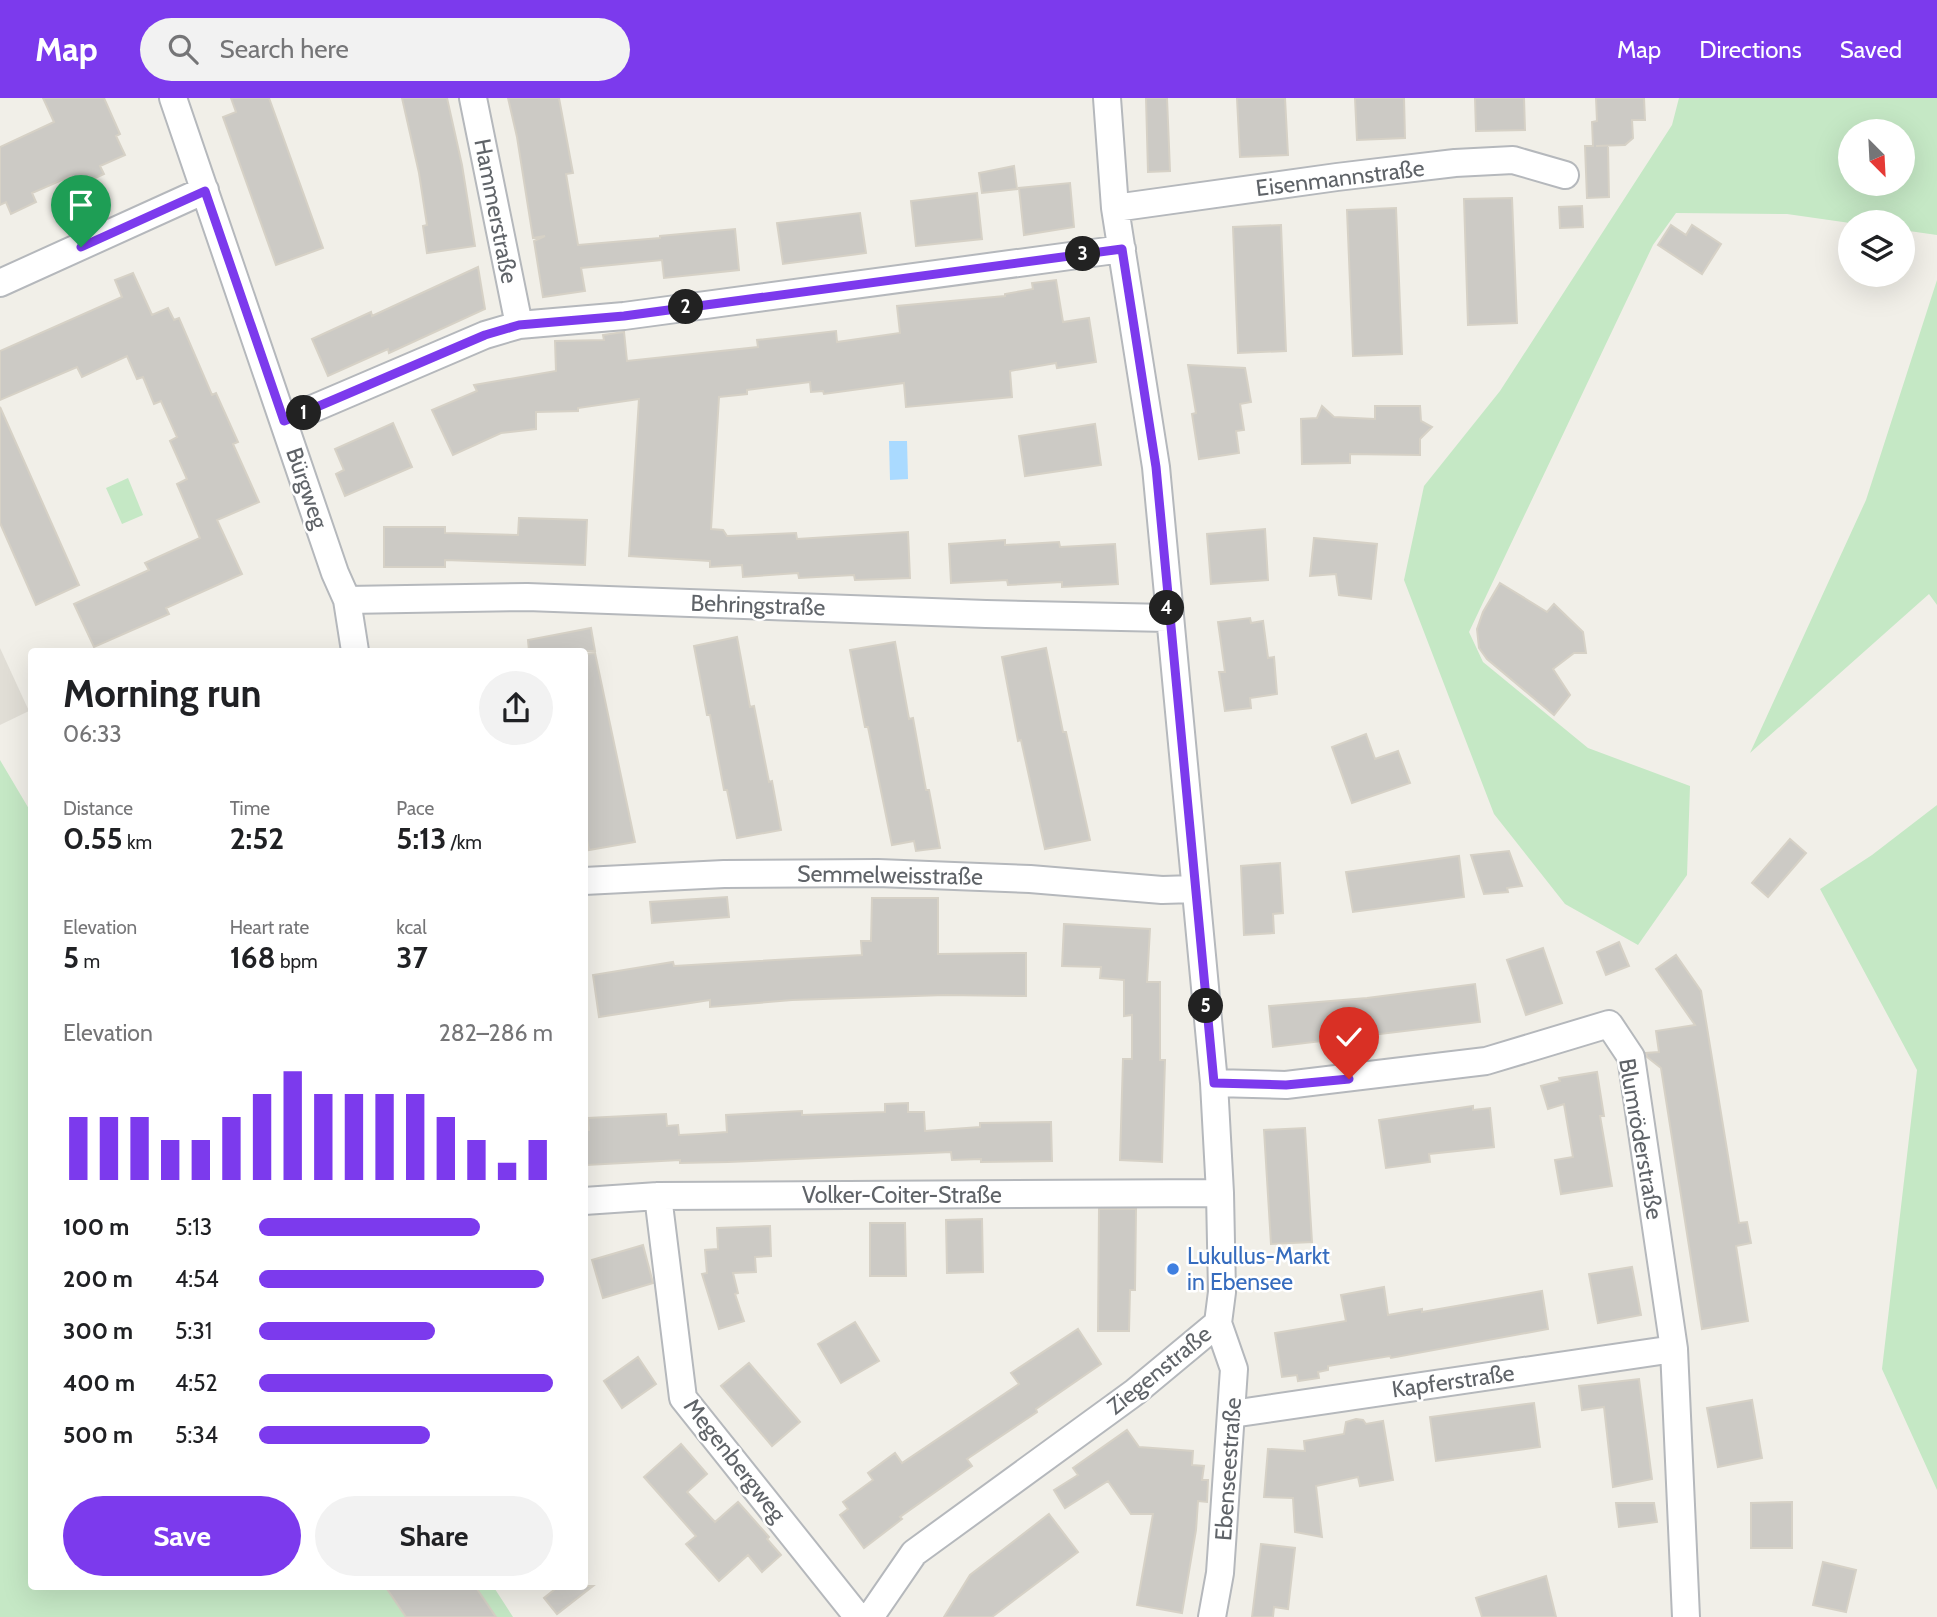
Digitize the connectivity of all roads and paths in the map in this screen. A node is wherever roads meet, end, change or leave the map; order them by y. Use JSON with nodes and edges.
{"nodes":[{"id":1,"x":173,"y":98,"type":"edge"},
{"id":2,"x":473,"y":98,"type":"edge"},
{"id":3,"x":1107,"y":98,"type":"edge"},
{"id":4,"x":1565,"y":175,"type":"dead end"},
{"id":5,"x":205,"y":191,"type":"junction"},
{"id":6,"x":1115,"y":208,"type":"junction"},
{"id":7,"x":1122,"y":249,"type":"junction"},
{"id":8,"x":0,"y":283,"type":"edge"},
{"id":9,"x":519,"y":325,"type":"junction"},
{"id":10,"x":284,"y":421,"type":"junction"},
{"id":11,"x":347,"y":600,"type":"junction"},
{"id":12,"x":1168,"y":618,"type":"junction"},
{"id":13,"x":355,"y":648,"type":"edge"},
{"id":14,"x":588,"y":881,"type":"edge"},
{"id":15,"x":1195,"y":890,"type":"junction"},
{"id":16,"x":1214,"y":1083,"type":"junction"},
{"id":17,"x":1220,"y":1193,"type":"junction"},
{"id":18,"x":658,"y":1196,"type":"junction"},
{"id":19,"x":588,"y":1201,"type":"edge"},
{"id":20,"x":1217,"y":1323,"type":"junction"},
{"id":21,"x":1674,"y":1349,"type":"junction"},
{"id":22,"x":1232,"y":1414,"type":"junction"},
{"id":23,"x":858,"y":1617,"type":"edge"},
{"id":24,"x":870,"y":1617,"type":"edge"},
{"id":25,"x":1212,"y":1617,"type":"edge"},
{"id":26,"x":1686,"y":1617,"type":"edge"}],
"edges":[{"from":1,"to":5,"type":"street","name":"Bürgweg"},
{"from":2,"to":9,"type":"street","name":"Hammerstraße"},
{"from":3,"to":6,"type":"street","name":"Ziegenstraße"},
{"from":4,"to":6,"type":"street","name":"Eisenmannstraße"},
{"from":5,"to":8,"type":"street"},
{"from":5,"to":10,"type":"street","name":"Bürgweg"},
{"from":6,"to":7,"type":"street","name":"Ziegenstraße"},
{"from":7,"to":9,"type":"street"},
{"from":7,"to":12,"type":"street","name":"Ziegenstraße"},
{"from":9,"to":10,"type":"street"},
{"from":10,"to":11,"type":"street","name":"Bürgweg"},
{"from":11,"to":12,"type":"street","name":"Behringstraße"},
{"from":11,"to":13,"type":"street"},
{"from":12,"to":15,"type":"street","name":"Ziegenstraße"},
{"from":14,"to":15,"type":"street","name":"Semmelweisstraße"},
{"from":15,"to":16,"type":"street","name":"Ziegenstraße"},
{"from":16,"to":17,"type":"street","name":"Ziegenstraße"},
{"from":16,"to":21,"type":"street","name":"Blumröderstraße"},
{"from":17,"to":18,"type":"street","name":"Volker-Coiter-Straße"},
{"from":17,"to":20,"type":"street","name":"Ziegenstraße"},
{"from":18,"to":19,"type":"street","name":"Volker-Coiter-Straße"},
{"from":18,"to":23,"type":"street","name":"Megenbergweg"},
{"from":20,"to":22,"type":"street","name":"Ebenseestraße"},
{"from":20,"to":24,"type":"street","name":"Ziegenstraße"},
{"from":21,"to":22,"type":"street","name":"Kapferstraße"},
{"from":21,"to":26,"type":"street","name":"Blumröderstraße"},
{"from":22,"to":25,"type":"street","name":"Ebenseestraße"}]}
